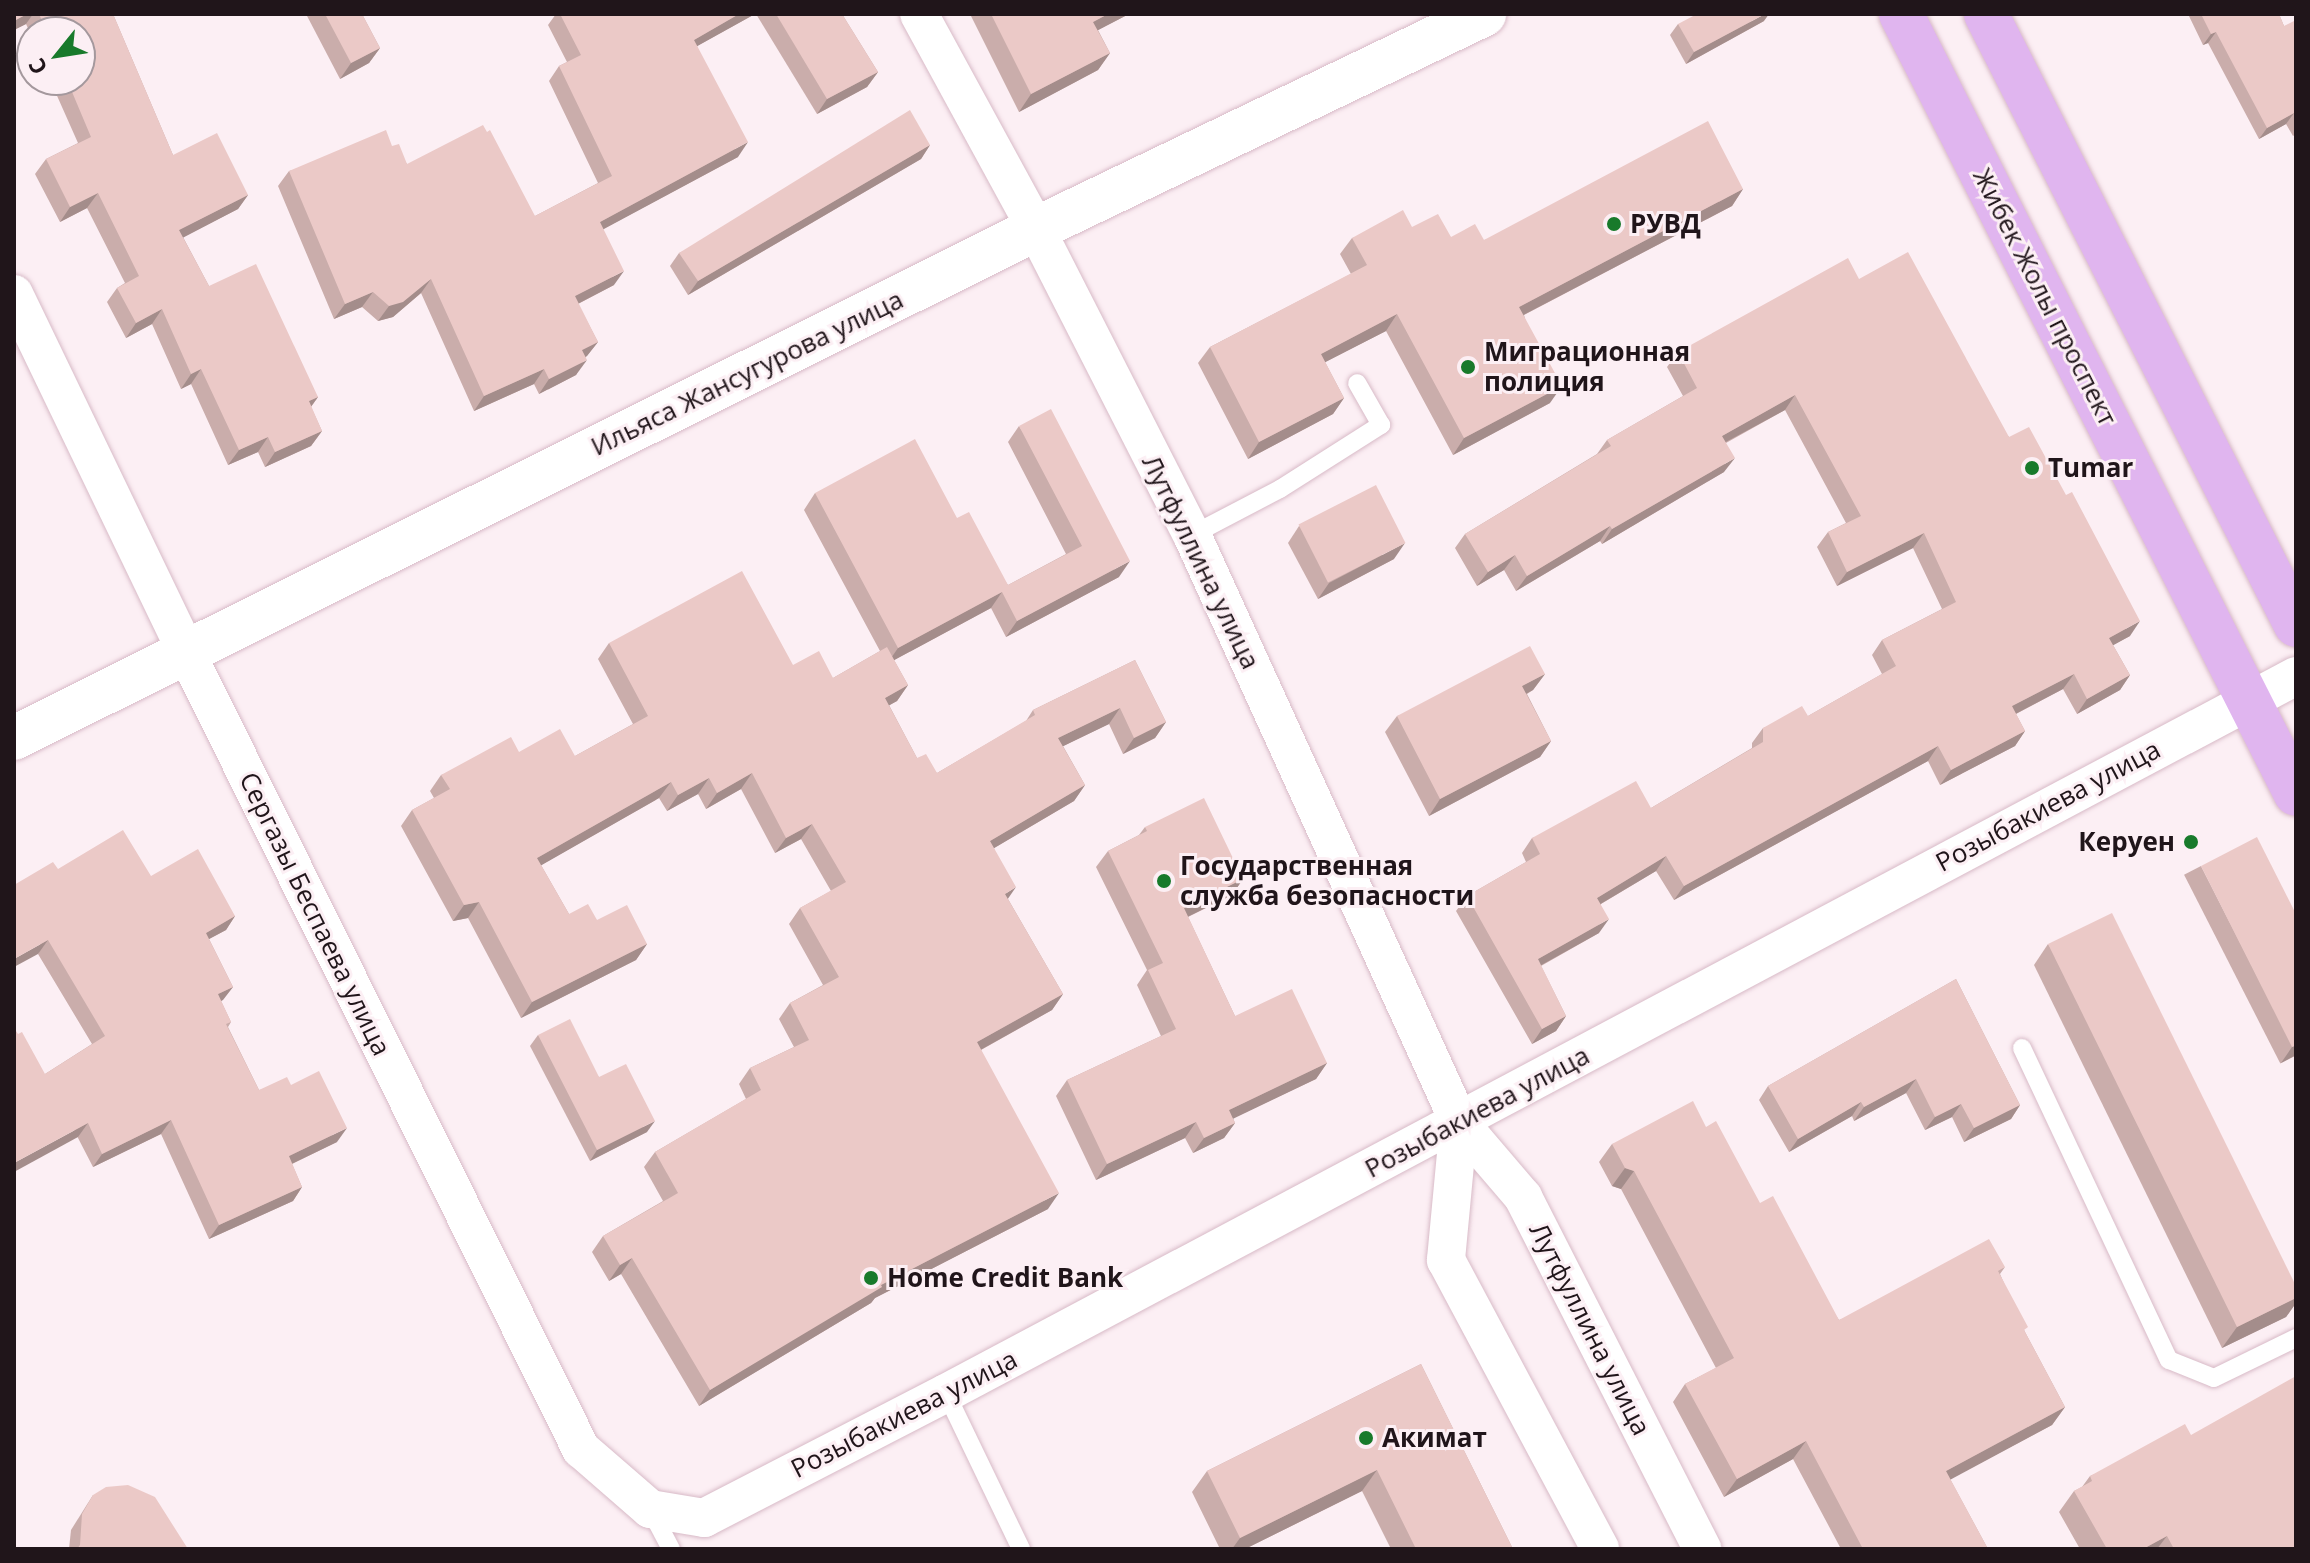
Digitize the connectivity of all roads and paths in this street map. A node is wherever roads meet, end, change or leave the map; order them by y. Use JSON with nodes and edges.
{"nodes":[{"id":1,"x":919,"y":14,"type":"edge"},
{"id":2,"x":1484,"y":14,"type":"edge"},
{"id":3,"x":1901,"y":14,"type":"edge"},
{"id":4,"x":1986,"y":14,"type":"edge"},
{"id":5,"x":1036,"y":229,"type":"junction"},
{"id":6,"x":14,"y":294,"type":"edge"},
{"id":7,"x":1357,"y":383,"type":"dead end"},
{"id":8,"x":1192,"y":535,"type":"junction"},
{"id":9,"x":2296,"y":625,"type":"edge"},
{"id":10,"x":186,"y":652,"type":"junction"},
{"id":11,"x":2296,"y":676,"type":"edge"},
{"id":12,"x":2248,"y":699,"type":"junction"},
{"id":13,"x":14,"y":738,"type":"edge"},
{"id":14,"x":2296,"y":794,"type":"edge"},
{"id":15,"x":2022,"y":1048,"type":"dead end"},
{"id":16,"x":1459,"y":1122,"type":"junction"},
{"id":17,"x":2296,"y":1338,"type":"edge"},
{"id":18,"x":946,"y":1393,"type":"junction"},
{"id":19,"x":650,"y":1509,"type":"junction"},
{"id":20,"x":671,"y":1549,"type":"edge"},
{"id":21,"x":1021,"y":1549,"type":"edge"},
{"id":22,"x":1600,"y":1549,"type":"edge"},
{"id":23,"x":1702,"y":1549,"type":"edge"}],
"edges":[{"from":1,"to":5,"type":"street","name":"Лутфуллина улица"},
{"from":2,"to":5,"type":"main road","name":"Ильяса Жансугурова улица"},
{"from":3,"to":12,"type":"highway","name":"Жибек Жолы проспект"},
{"from":4,"to":9,"type":"highway"},
{"from":5,"to":8,"type":"street","name":"Лутфуллина улица"},
{"from":5,"to":10,"type":"main road","name":"Ильяса Жансугурова улица"},
{"from":6,"to":10,"type":"street","name":"Сергазы Беспаева улица"},
{"from":7,"to":8,"type":"lane"},
{"from":8,"to":16,"type":"street","name":"Лутфуллина улица"},
{"from":10,"to":13,"type":"main road","name":"Ильяса Жансугурова улица"},
{"from":10,"to":19,"type":"street","name":"Сергазы Беспаева улица"},
{"from":11,"to":12,"type":"street","name":"Розыбакиева улица"},
{"from":12,"to":14,"type":"highway","name":"Жибек Жолы проспект"},
{"from":12,"to":16,"type":"street","name":"Розыбакиева улица"},
{"from":15,"to":17,"type":"lane"},
{"from":16,"to":18,"type":"street","name":"Розыбакиева улица"},
{"from":16,"to":22,"type":"street","name":"Лутфуллина улица"},
{"from":16,"to":23,"type":"street","name":"Лутфуллина улица"},
{"from":18,"to":19,"type":"street","name":"Розыбакиева улица"},
{"from":18,"to":21,"type":"lane"},
{"from":19,"to":20,"type":"lane"}]}
